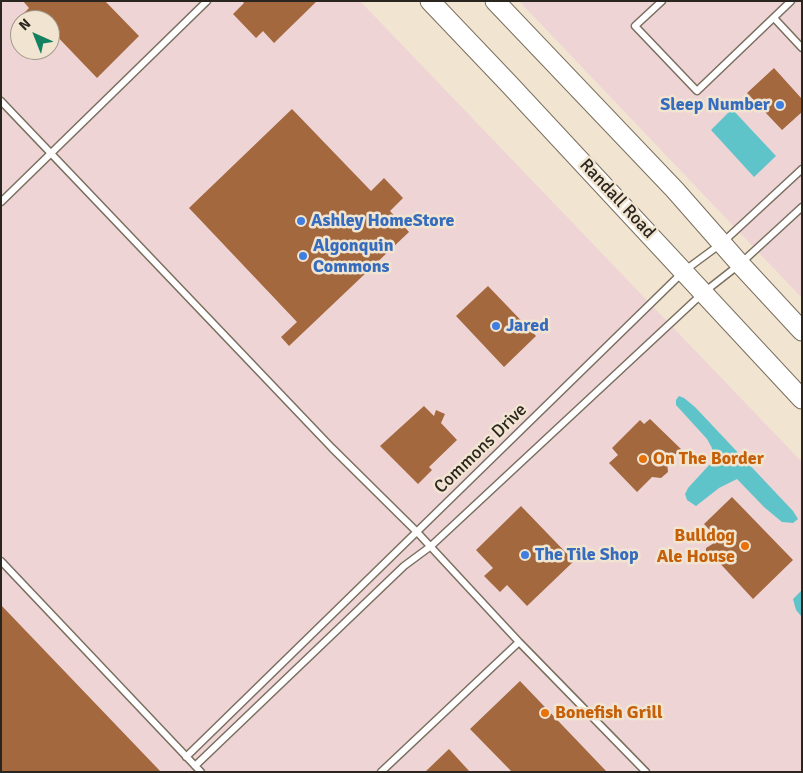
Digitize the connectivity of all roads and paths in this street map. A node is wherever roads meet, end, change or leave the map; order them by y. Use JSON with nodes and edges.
{"nodes":[{"id":1,"x":207,"y":1,"type":"edge"},
{"id":2,"x":430,"y":1,"type":"edge"},
{"id":3,"x":495,"y":1,"type":"edge"},
{"id":4,"x":662,"y":1,"type":"edge"},
{"id":5,"x":791,"y":1,"type":"edge"},
{"id":6,"x":774,"y":18,"type":"junction"},
{"id":7,"x":802,"y":48,"type":"edge"},
{"id":8,"x":1,"y":101,"type":"edge"},
{"id":9,"x":52,"y":154,"type":"junction"},
{"id":10,"x":802,"y":169,"type":"edge"},
{"id":11,"x":1,"y":202,"type":"edge"},
{"id":12,"x":802,"y":207,"type":"edge"},
{"id":13,"x":722,"y":243,"type":"junction"},
{"id":14,"x":740,"y":264,"type":"junction"},
{"id":15,"x":684,"y":272,"type":"junction"},
{"id":16,"x":703,"y":293,"type":"junction"},
{"id":17,"x":802,"y":331,"type":"edge"},
{"id":18,"x":802,"y":399,"type":"edge"},
{"id":19,"x":417,"y":532,"type":"junction"},
{"id":20,"x":431,"y":546,"type":"junction"},
{"id":21,"x":1,"y":561,"type":"edge"},
{"id":22,"x":520,"y":642,"type":"junction"},
{"id":23,"x":186,"y":756,"type":"junction"},
{"id":24,"x":195,"y":766,"type":"junction"},
{"id":25,"x":201,"y":772,"type":"edge"},
{"id":26,"x":381,"y":772,"type":"edge"},
{"id":27,"x":646,"y":772,"type":"edge"}],
"edges":[{"from":1,"to":9,"type":"lane"},
{"from":2,"to":15,"type":"main road","name":"Randall Road"},
{"from":3,"to":13,"type":"main road"},
{"from":4,"to":6,"type":"lane"},
{"from":5,"to":6,"type":"lane"},
{"from":6,"to":7,"type":"lane"},
{"from":8,"to":9,"type":"lane"},
{"from":9,"to":11,"type":"lane"},
{"from":9,"to":19,"type":"lane"},
{"from":10,"to":13,"type":"lane","name":"Commons Drive"},
{"from":12,"to":14,"type":"lane","name":"Commons Drive"},
{"from":13,"to":14,"type":"main road"},
{"from":13,"to":15,"type":"lane","name":"Commons Drive"},
{"from":14,"to":16,"type":"lane","name":"Commons Drive"},
{"from":14,"to":17,"type":"main road"},
{"from":15,"to":16,"type":"main road","name":"Randall Road"},
{"from":15,"to":19,"type":"lane","name":"Commons Drive"},
{"from":16,"to":18,"type":"main road","name":"Randall Road"},
{"from":16,"to":20,"type":"lane","name":"Commons Drive"},
{"from":19,"to":20,"type":"lane"},
{"from":19,"to":23,"type":"lane","name":"Commons Drive"},
{"from":20,"to":22,"type":"lane"},
{"from":20,"to":24,"type":"lane","name":"Commons Drive"},
{"from":21,"to":23,"type":"lane"},
{"from":22,"to":26,"type":"lane"},
{"from":22,"to":27,"type":"lane"},
{"from":23,"to":24,"type":"lane"},
{"from":24,"to":25,"type":"lane"}]}
